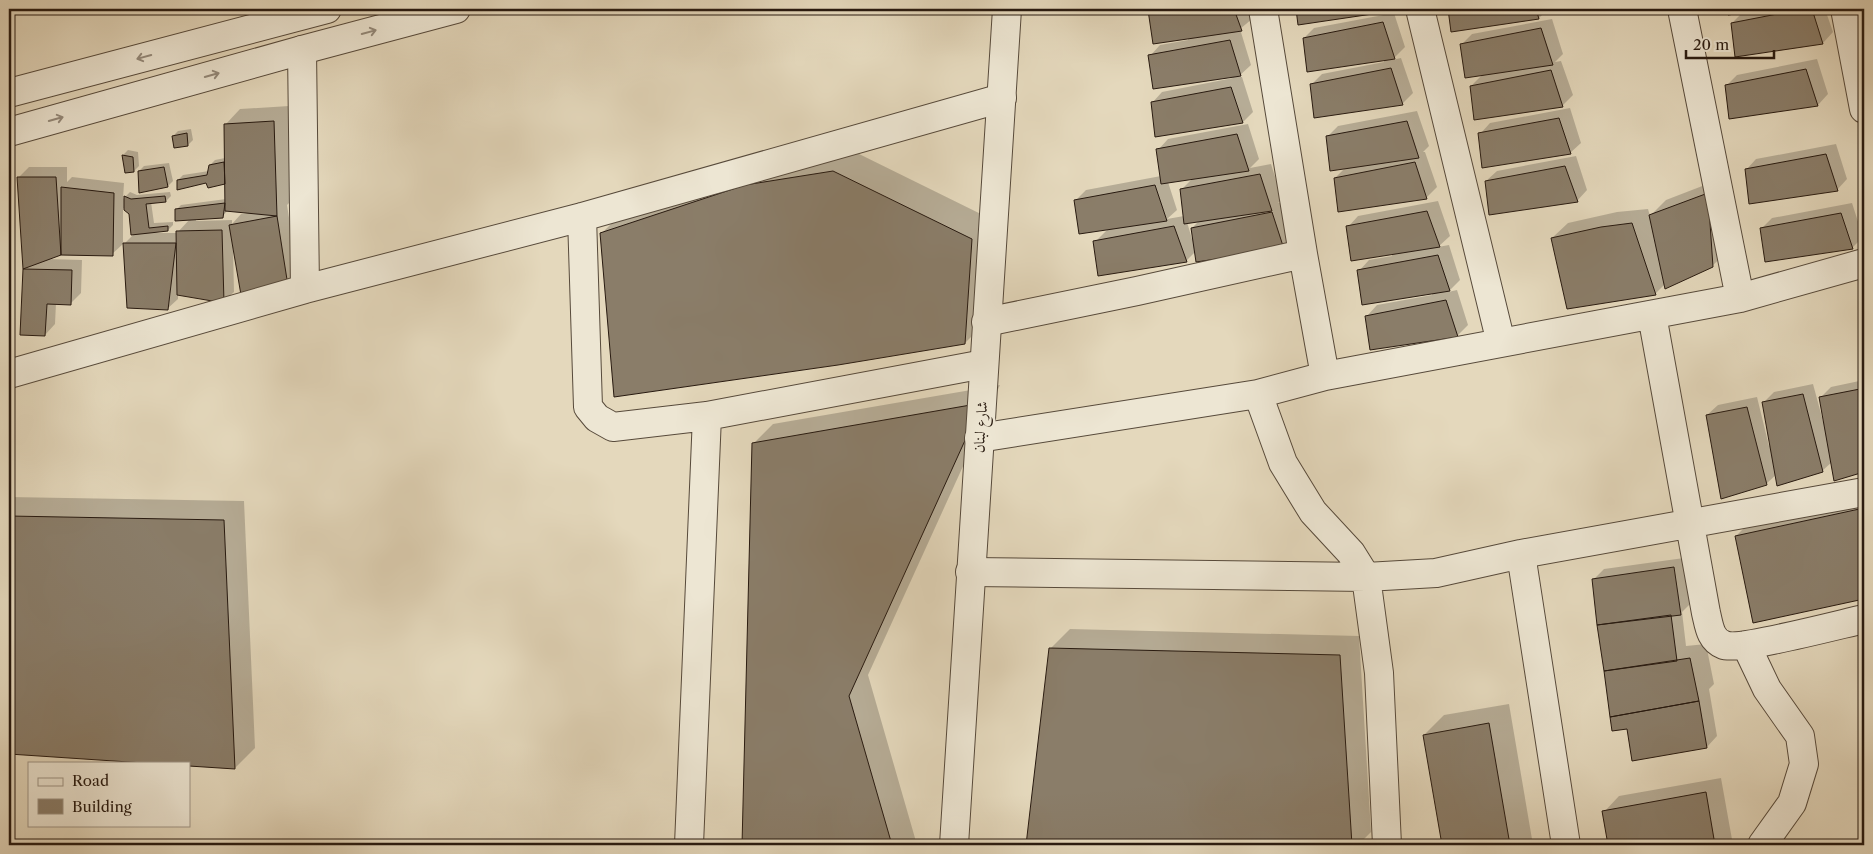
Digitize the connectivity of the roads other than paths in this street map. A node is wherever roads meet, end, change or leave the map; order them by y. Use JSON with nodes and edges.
{"nodes":[{"id":1,"x":456,"y":9,"type":"edge"},
{"id":2,"x":1006,"y":9,"type":"edge"},
{"id":3,"x":1263,"y":9,"type":"edge"},
{"id":4,"x":1420,"y":9,"type":"edge"},
{"id":5,"x":1682,"y":9,"type":"edge"},
{"id":6,"x":1845,"y":9,"type":"edge"},
{"id":7,"x":311,"y":11,"type":"edge"},
{"id":8,"x":302,"y":50,"type":"junction"},
{"id":9,"x":9,"y":93,"type":"edge"},
{"id":10,"x":1002,"y":98,"type":"junction"},
{"id":11,"x":1864,"y":109,"type":"edge"},
{"id":12,"x":9,"y":132,"type":"edge"},
{"id":13,"x":582,"y":217,"type":"junction"},
{"id":14,"x":1303,"y":254,"type":"junction"},
{"id":15,"x":1864,"y":263,"type":"edge"},
{"id":16,"x":305,"y":289,"type":"junction"},
{"id":17,"x":1740,"y":298,"type":"junction"},
{"id":18,"x":1652,"y":315,"type":"junction"},
{"id":19,"x":986,"y":322,"type":"junction"},
{"id":20,"x":1501,"y":343,"type":"junction"},
{"id":21,"x":984,"y":364,"type":"junction"},
{"id":22,"x":9,"y":374,"type":"edge"},
{"id":23,"x":1325,"y":376,"type":"junction"},
{"id":24,"x":1258,"y":394,"type":"junction"},
{"id":25,"x":707,"y":416,"type":"junction"},
{"id":26,"x":979,"y":438,"type":"junction"},
{"id":27,"x":1864,"y":492,"type":"edge"},
{"id":28,"x":1690,"y":524,"type":"junction"},
{"id":29,"x":1521,"y":554,"type":"junction"},
{"id":30,"x":970,"y":572,"type":"junction"},
{"id":31,"x":1366,"y":577,"type":"junction"},
{"id":32,"x":1864,"y":619,"type":"edge"},
{"id":33,"x":1746,"y":645,"type":"junction"},
{"id":34,"x":689,"y":845,"type":"edge"},
{"id":35,"x":954,"y":845,"type":"edge"},
{"id":36,"x":1387,"y":845,"type":"edge"},
{"id":37,"x":1566,"y":845,"type":"edge"},
{"id":38,"x":1762,"y":845,"type":"edge"}],
"edges":[{"from":8,"to":1,"type":"street","one_way":true},
{"from":2,"to":10,"type":"street","name":"شارع لبنان"},
{"from":3,"to":14,"type":"street"},
{"from":4,"to":20,"type":"street"},
{"from":5,"to":17,"type":"street"},
{"from":6,"to":11,"type":"street"},
{"from":7,"to":9,"type":"street","one_way":true},
{"from":12,"to":8,"type":"street","one_way":true},
{"from":8,"to":16,"type":"street"},
{"from":10,"to":13,"type":"street"},
{"from":10,"to":19,"type":"street","name":"شارع لبنان"},
{"from":13,"to":16,"type":"street"},
{"from":13,"to":25,"type":"street"},
{"from":14,"to":19,"type":"street"},
{"from":14,"to":23,"type":"street"},
{"from":15,"to":17,"type":"street"},
{"from":16,"to":22,"type":"street"},
{"from":17,"to":18,"type":"street"},
{"from":18,"to":20,"type":"street"},
{"from":18,"to":28,"type":"street"},
{"from":19,"to":21,"type":"street","name":"شارع لبنان"},
{"from":20,"to":23,"type":"street"},
{"from":21,"to":25,"type":"street"},
{"from":21,"to":26,"type":"street","name":"شارع لبنان"},
{"from":23,"to":24,"type":"street"},
{"from":24,"to":26,"type":"street"},
{"from":24,"to":31,"type":"street"},
{"from":25,"to":34,"type":"street"},
{"from":26,"to":30,"type":"street","name":"شارع لبنان"},
{"from":27,"to":28,"type":"street"},
{"from":28,"to":29,"type":"street"},
{"from":28,"to":33,"type":"street"},
{"from":29,"to":31,"type":"street"},
{"from":29,"to":37,"type":"street"},
{"from":30,"to":31,"type":"street"},
{"from":30,"to":35,"type":"street","name":"شارع لبنان"},
{"from":31,"to":36,"type":"street"},
{"from":32,"to":33,"type":"street"},
{"from":33,"to":38,"type":"street"}]}
